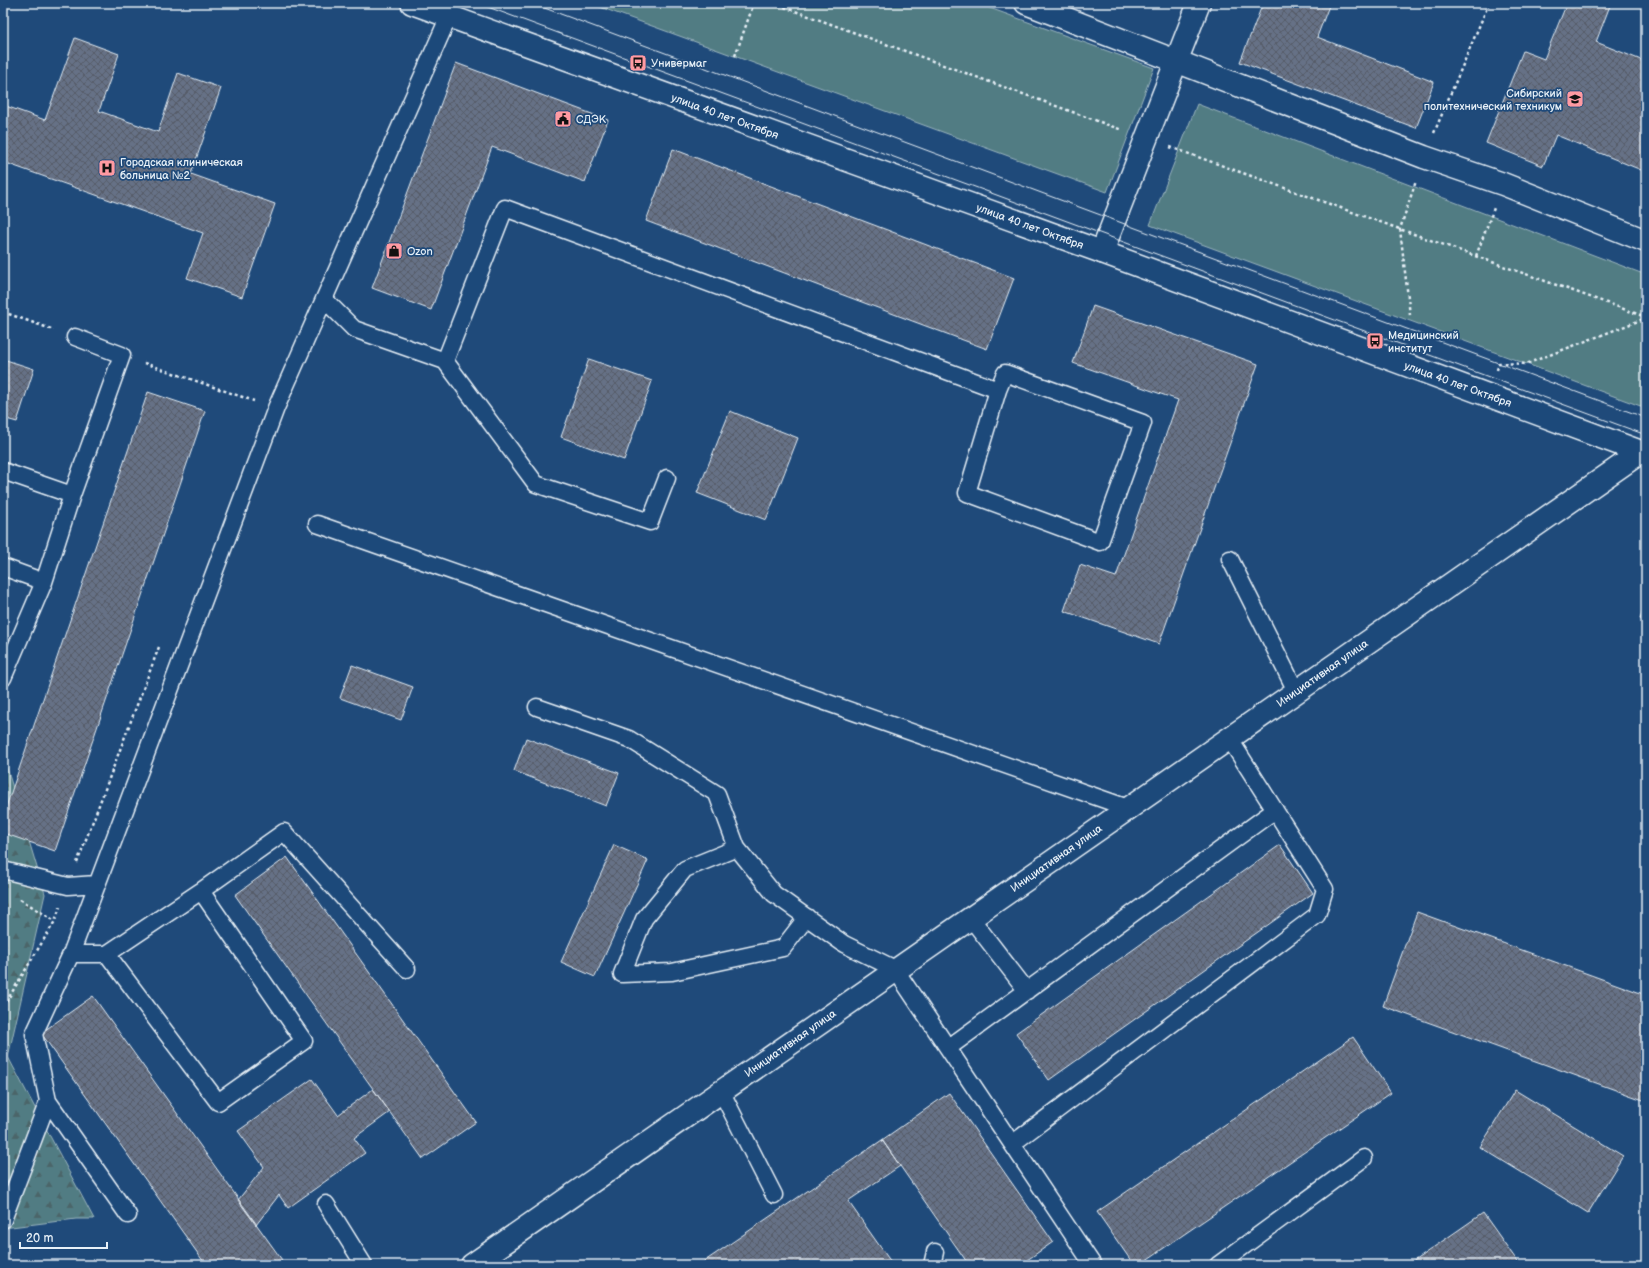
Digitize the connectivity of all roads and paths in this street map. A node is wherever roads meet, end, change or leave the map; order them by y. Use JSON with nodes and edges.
{"nodes":[{"id":1,"x":412,"y":3,"type":"edge"},
{"id":2,"x":754,"y":3,"type":"edge"},
{"id":3,"x":773,"y":3,"type":"edge"},
{"id":4,"x":1026,"y":3,"type":"edge"},
{"id":5,"x":1199,"y":3,"type":"edge"},
{"id":6,"x":1489,"y":3,"type":"edge"},
{"id":7,"x":449,"y":16,"type":"junction"},
{"id":8,"x":735,"y":56,"type":"dead end"},
{"id":9,"x":1177,"y":61,"type":"junction"},
{"id":10,"x":1147,"y":139,"type":"junction"},
{"id":11,"x":1424,"y":157,"type":"junction"},
{"id":12,"x":1503,"y":184,"type":"junction"},
{"id":13,"x":1400,"y":229,"type":"junction"},
{"id":14,"x":1646,"y":241,"type":"edge"},
{"id":15,"x":1102,"y":252,"type":"junction"},
{"id":16,"x":1476,"y":256,"type":"junction"},
{"id":17,"x":324,"y":299,"type":"junction"},
{"id":18,"x":3,"y":312,"type":"edge"},
{"id":19,"x":1410,"y":315,"type":"dead end"},
{"id":20,"x":1646,"y":318,"type":"edge"},
{"id":21,"x":75,"y":337,"type":"joint"},
{"id":22,"x":122,"y":355,"type":"junction"},
{"id":23,"x":445,"y":361,"type":"junction"},
{"id":24,"x":998,"y":390,"type":"junction"},
{"id":25,"x":1489,"y":395,"type":"junction"},
{"id":26,"x":276,"y":408,"type":"junction"},
{"id":27,"x":1644,"y":453,"type":"edge"},
{"id":28,"x":3,"y":471,"type":"edge"},
{"id":29,"x":667,"y":478,"type":"dead end"},
{"id":30,"x":72,"y":495,"type":"junction"},
{"id":31,"x":317,"y":524,"type":"dead end"},
{"id":32,"x":1230,"y":560,"type":"dead end"},
{"id":33,"x":3,"y":567,"type":"edge"},
{"id":34,"x":44,"y":582,"type":"junction"},
{"id":35,"x":3,"y":678,"type":"edge"},
{"id":36,"x":1296,"y":691,"type":"junction"},
{"id":37,"x":537,"y":707,"type":"dead end"},
{"id":38,"x":1229,"y":738,"type":"junction"},
{"id":39,"x":1128,"y":808,"type":"junction"},
{"id":40,"x":1275,"y":810,"type":"junction"},
{"id":41,"x":736,"y":848,"type":"junction"},
{"id":42,"x":3,"y":870,"type":"edge"},
{"id":43,"x":96,"y":884,"type":"junction"},
{"id":44,"x":200,"y":891,"type":"junction"},
{"id":45,"x":16,"y":897,"type":"dead end"},
{"id":46,"x":807,"y":917,"type":"junction"},
{"id":47,"x":970,"y":917,"type":"junction"},
{"id":48,"x":70,"y":954,"type":"junction"},
{"id":49,"x":107,"y":954,"type":"junction"},
{"id":50,"x":407,"y":969,"type":"dead end"},
{"id":51,"x":895,"y":969,"type":"junction"},
{"id":52,"x":1027,"y":991,"type":"junction"},
{"id":53,"x":3,"y":1007,"type":"edge"},
{"id":54,"x":948,"y":1048,"type":"junction"},
{"id":55,"x":721,"y":1091,"type":"junction"},
{"id":56,"x":48,"y":1101,"type":"junction"},
{"id":57,"x":1012,"y":1144,"type":"junction"},
{"id":58,"x":1364,"y":1158,"type":"dead end"},
{"id":59,"x":774,"y":1195,"type":"dead end"},
{"id":60,"x":326,"y":1204,"type":"dead end"},
{"id":61,"x":128,"y":1215,"type":"dead end"},
{"id":62,"x":3,"y":1220,"type":"edge"},
{"id":63,"x":364,"y":1265,"type":"edge"},
{"id":64,"x":472,"y":1265,"type":"edge"},
{"id":65,"x":1093,"y":1265,"type":"edge"},
{"id":66,"x":1218,"y":1265,"type":"edge"}],
"edges":[{"from":1,"to":7,"type":"main road","name":"улица 40 лет Октября"},
{"from":2,"to":8,"type":"path"},
{"from":3,"to":10,"type":"path"},
{"from":4,"to":9,"type":"main road"},
{"from":5,"to":9,"type":"main road"},
{"from":6,"to":11,"type":"path"},
{"from":7,"to":15,"type":"main road","name":"улица 40 лет Октября"},
{"from":7,"to":17,"type":"lane"},
{"from":9,"to":10,"type":"main road"},
{"from":9,"to":11,"type":"main road"},
{"from":10,"to":13,"type":"path"},
{"from":10,"to":15,"type":"main road"},
{"from":11,"to":12,"type":"main road"},
{"from":11,"to":13,"type":"path"},
{"from":12,"to":14,"type":"main road"},
{"from":12,"to":16,"type":"path"},
{"from":13,"to":16,"type":"path"},
{"from":13,"to":19,"type":"path"},
{"from":15,"to":25,"type":"main road","name":"улица 40 лет Октября"},
{"from":16,"to":20,"type":"path"},
{"from":17,"to":23,"type":"lane"},
{"from":17,"to":26,"type":"lane"},
{"from":18,"to":21,"type":"path"},
{"from":20,"to":25,"type":"path"},
{"from":21,"to":22,"type":"lane"},
{"from":22,"to":26,"type":"path"},
{"from":22,"to":30,"type":"lane"},
{"from":23,"to":24,"type":"lane"},
{"from":23,"to":29,"type":"lane"},
{"from":24,"to":24,"type":"lane"},
{"from":25,"to":27,"type":"main road","name":"улица 40 лет Октября"},
{"from":26,"to":43,"type":"lane"},
{"from":27,"to":36,"type":"main road","name":"Инициативная улица"},
{"from":28,"to":30,"type":"lane"},
{"from":30,"to":34,"type":"lane"},
{"from":31,"to":39,"type":"lane"},
{"from":32,"to":36,"type":"lane"},
{"from":33,"to":34,"type":"lane"},
{"from":34,"to":35,"type":"lane"},
{"from":36,"to":38,"type":"main road","name":"Инициативная улица"},
{"from":37,"to":41,"type":"lane"},
{"from":38,"to":39,"type":"main road","name":"Инициативная улица"},
{"from":38,"to":40,"type":"lane"},
{"from":39,"to":47,"type":"main road","name":"Инициативная улица"},
{"from":40,"to":52,"type":"lane"},
{"from":40,"to":57,"type":"lane"},
{"from":41,"to":46,"type":"lane"},
{"from":41,"to":46,"type":"lane"},
{"from":42,"to":43,"type":"lane"},
{"from":43,"to":48,"type":"lane"},
{"from":44,"to":49,"type":"lane"},
{"from":44,"to":49,"type":"lane"},
{"from":44,"to":50,"type":"lane"},
{"from":45,"to":53,"type":"path"},
{"from":46,"to":51,"type":"lane"},
{"from":47,"to":51,"type":"main road","name":"Инициативная улица"},
{"from":47,"to":52,"type":"lane"},
{"from":48,"to":49,"type":"lane"},
{"from":48,"to":56,"type":"lane"},
{"from":51,"to":54,"type":"lane"},
{"from":51,"to":55,"type":"main road","name":"Инициативная улица"},
{"from":52,"to":54,"type":"lane"},
{"from":54,"to":57,"type":"lane"},
{"from":55,"to":59,"type":"lane"},
{"from":55,"to":64,"type":"main road","name":"Инициативная улица"},
{"from":56,"to":61,"type":"lane"},
{"from":56,"to":62,"type":"lane"},
{"from":57,"to":65,"type":"lane"},
{"from":58,"to":66,"type":"lane"},
{"from":60,"to":63,"type":"lane"}]}
